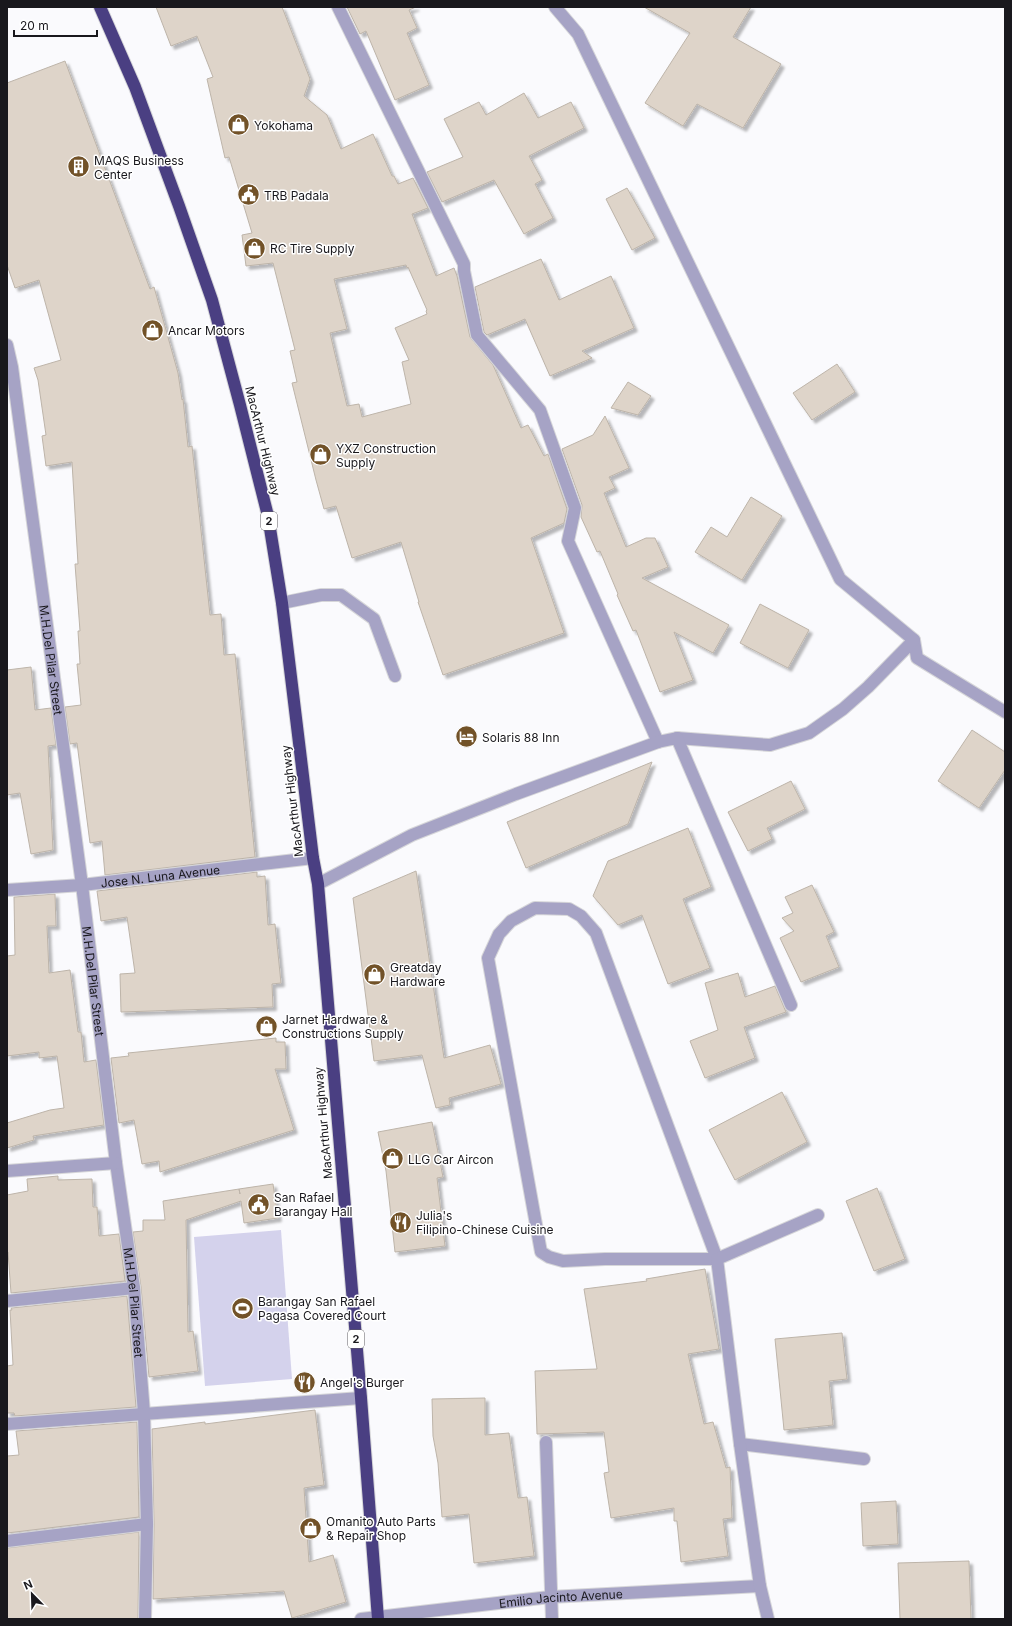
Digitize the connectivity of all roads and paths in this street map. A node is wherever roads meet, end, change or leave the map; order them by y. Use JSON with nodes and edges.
{"nodes":[{"id":1,"x":100,"y":7,"type":"edge"},
{"id":2,"x":338,"y":7,"type":"edge"},
{"id":3,"x":555,"y":7,"type":"edge"},
{"id":4,"x":7,"y":345,"type":"edge"},
{"id":5,"x":282,"y":603,"type":"junction"},
{"id":6,"x":914,"y":640,"type":"junction"},
{"id":7,"x":395,"y":676,"type":"dead end"},
{"id":8,"x":1005,"y":712,"type":"edge"},
{"id":9,"x":677,"y":738,"type":"junction"},
{"id":10,"x":658,"y":742,"type":"junction"},
{"id":11,"x":313,"y":858,"type":"junction"},
{"id":12,"x":318,"y":884,"type":"junction"},
{"id":13,"x":82,"y":885,"type":"junction"},
{"id":14,"x":7,"y":890,"type":"edge"},
{"id":15,"x":791,"y":1005,"type":"dead end"},
{"id":16,"x":116,"y":1163,"type":"junction"},
{"id":17,"x":7,"y":1171,"type":"edge"},
{"id":18,"x":818,"y":1214,"type":"dead end"},
{"id":19,"x":717,"y":1259,"type":"junction"},
{"id":20,"x":134,"y":1288,"type":"junction"},
{"id":21,"x":7,"y":1301,"type":"edge"},
{"id":22,"x":361,"y":1398,"type":"junction"},
{"id":23,"x":144,"y":1413,"type":"junction"},
{"id":24,"x":7,"y":1424,"type":"edge"},
{"id":25,"x":546,"y":1442,"type":"dead end"},
{"id":26,"x":740,"y":1444,"type":"junction"},
{"id":27,"x":864,"y":1459,"type":"dead end"},
{"id":28,"x":147,"y":1524,"type":"junction"},
{"id":29,"x":7,"y":1541,"type":"edge"},
{"id":30,"x":760,"y":1586,"type":"junction"},
{"id":31,"x":550,"y":1597,"type":"junction"},
{"id":32,"x":378,"y":1618,"type":"edge"},
{"id":33,"x":145,"y":1619,"type":"edge"},
{"id":34,"x":362,"y":1619,"type":"edge"},
{"id":35,"x":552,"y":1619,"type":"edge"},
{"id":36,"x":768,"y":1619,"type":"edge"}],
"edges":[{"from":1,"to":5,"type":"highway","name":"MacArthur Highway","number":"2"},
{"from":2,"to":10,"type":"street"},
{"from":3,"to":6,"type":"street"},
{"from":4,"to":13,"type":"street","name":"M.H.Del Pilar Street"},
{"from":5,"to":7,"type":"street"},
{"from":5,"to":11,"type":"highway","name":"MacArthur Highway","number":"2"},
{"from":6,"to":8,"type":"street"},
{"from":6,"to":9,"type":"street"},
{"from":9,"to":10,"type":"street"},
{"from":9,"to":15,"type":"street"},
{"from":10,"to":12,"type":"street"},
{"from":11,"to":12,"type":"highway","name":"MacArthur Highway","number":"2"},
{"from":11,"to":13,"type":"street","name":"Jose N. Luna Avenue"},
{"from":12,"to":22,"type":"highway","name":"MacArthur Highway","number":"2"},
{"from":13,"to":14,"type":"street","name":"Jose N. Luna Avenue"},
{"from":13,"to":16,"type":"street","name":"M.H.Del Pilar Street"},
{"from":16,"to":17,"type":"street"},
{"from":16,"to":20,"type":"street","name":"M.H.Del Pilar Street"},
{"from":18,"to":19,"type":"street"},
{"from":19,"to":19,"type":"street"},
{"from":19,"to":26,"type":"street"},
{"from":20,"to":21,"type":"street"},
{"from":20,"to":23,"type":"street","name":"M.H.Del Pilar Street"},
{"from":22,"to":23,"type":"street"},
{"from":22,"to":32,"type":"highway","name":"MacArthur Highway","number":"2"},
{"from":23,"to":24,"type":"street"},
{"from":23,"to":28,"type":"street","name":"M.H.Del Pilar Street"},
{"from":25,"to":31,"type":"street"},
{"from":26,"to":27,"type":"street"},
{"from":26,"to":30,"type":"street"},
{"from":28,"to":29,"type":"street"},
{"from":28,"to":33,"type":"street","name":"M.H.Del Pilar Street"},
{"from":30,"to":31,"type":"street","name":"Emilio Jacinto Avenue"},
{"from":30,"to":36,"type":"street"},
{"from":31,"to":32,"type":"street","name":"Emilio Jacinto Avenue"},
{"from":31,"to":35,"type":"street"},
{"from":32,"to":34,"type":"street","name":"Emilio Jacinto Avenue"}]}
